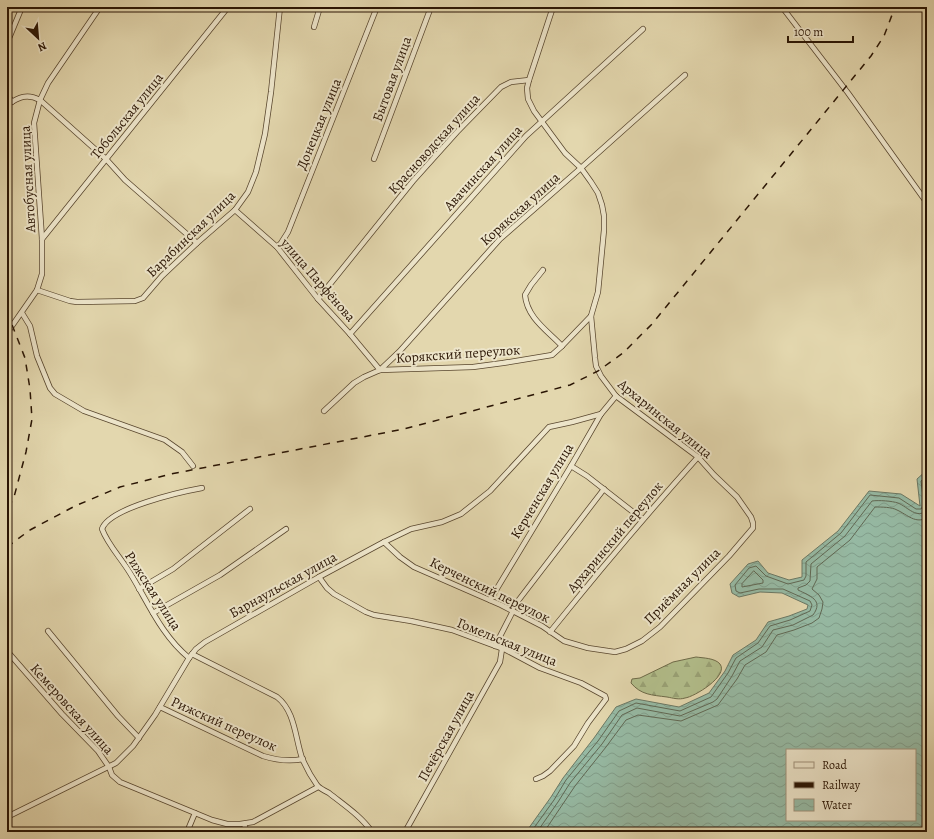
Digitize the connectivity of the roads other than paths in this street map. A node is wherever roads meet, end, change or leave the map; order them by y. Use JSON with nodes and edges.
{"nodes":[{"id":1,"x":22,"y":7,"type":"edge"},
{"id":2,"x":100,"y":7,"type":"edge"},
{"id":3,"x":228,"y":7,"type":"edge"},
{"id":4,"x":280,"y":7,"type":"edge"},
{"id":5,"x":320,"y":7,"type":"edge"},
{"id":6,"x":376,"y":7,"type":"edge"},
{"id":7,"x":431,"y":7,"type":"edge"},
{"id":8,"x":553,"y":7,"type":"edge"},
{"id":9,"x":782,"y":7,"type":"edge"},
{"id":10,"x":314,"y":27,"type":"dead end"},
{"id":11,"x":643,"y":29,"type":"dead end"},
{"id":12,"x":7,"y":42,"type":"edge"},
{"id":13,"x":685,"y":74,"type":"dead end"},
{"id":14,"x":528,"y":80,"type":"junction"},
{"id":15,"x":7,"y":94,"type":"edge"},
{"id":16,"x":40,"y":100,"type":"junction"},
{"id":17,"x":12,"y":102,"type":"junction"},
{"id":18,"x":7,"y":105,"type":"edge"},
{"id":19,"x":541,"y":121,"type":"junction"},
{"id":20,"x":374,"y":159,"type":"dead end"},
{"id":21,"x":106,"y":160,"type":"junction"},
{"id":22,"x":581,"y":168,"type":"junction"},
{"id":23,"x":927,"y":203,"type":"edge"},
{"id":24,"x":235,"y":210,"type":"junction"},
{"id":25,"x":42,"y":239,"type":"junction"},
{"id":26,"x":196,"y":243,"type":"junction"},
{"id":27,"x":277,"y":246,"type":"junction"},
{"id":28,"x":543,"y":270,"type":"dead end"},
{"id":29,"x":37,"y":290,"type":"junction"},
{"id":30,"x":318,"y":299,"type":"junction"},
{"id":31,"x":22,"y":314,"type":"junction"},
{"id":32,"x":592,"y":316,"type":"junction"},
{"id":33,"x":7,"y":334,"type":"edge"},
{"id":34,"x":350,"y":334,"type":"junction"},
{"id":35,"x":562,"y":346,"type":"junction"},
{"id":36,"x":380,"y":370,"type":"junction"},
{"id":37,"x":616,"y":396,"type":"junction"},
{"id":38,"x":324,"y":411,"type":"dead end"},
{"id":39,"x":601,"y":414,"type":"junction"},
{"id":40,"x":698,"y":457,"type":"junction"},
{"id":41,"x":193,"y":466,"type":"dead end"},
{"id":42,"x":572,"y":466,"type":"junction"},
{"id":43,"x":202,"y":488,"type":"dead end"},
{"id":44,"x":604,"y":489,"type":"junction"},
{"id":45,"x":250,"y":510,"type":"dead end"},
{"id":46,"x":642,"y":519,"type":"junction"},
{"id":47,"x":753,"y":523,"type":"joint"},
{"id":48,"x":286,"y":529,"type":"dead end"},
{"id":49,"x":384,"y":542,"type":"junction"},
{"id":50,"x":319,"y":577,"type":"junction"},
{"id":51,"x":139,"y":589,"type":"junction"},
{"id":52,"x":490,"y":600,"type":"junction"},
{"id":53,"x":512,"y":610,"type":"junction"},
{"id":54,"x":153,"y":613,"type":"junction"},
{"id":55,"x":48,"y":631,"type":"dead end"},
{"id":56,"x":550,"y":632,"type":"junction"},
{"id":57,"x":495,"y":646,"type":"junction"},
{"id":58,"x":502,"y":649,"type":"junction"},
{"id":59,"x":7,"y":651,"type":"edge"},
{"id":60,"x":615,"y":652,"type":"joint"},
{"id":61,"x":190,"y":656,"type":"junction"},
{"id":62,"x":160,"y":707,"type":"junction"},
{"id":63,"x":140,"y":738,"type":"junction"},
{"id":64,"x":303,"y":759,"type":"junction"},
{"id":65,"x":109,"y":767,"type":"junction"},
{"id":66,"x":536,"y":778,"type":"dead end"},
{"id":67,"x":318,"y":787,"type":"junction"},
{"id":68,"x":195,"y":813,"type":"junction"},
{"id":69,"x":7,"y":817,"type":"edge"},
{"id":70,"x":244,"y":824,"type":"junction"},
{"id":71,"x":187,"y":832,"type":"edge"},
{"id":72,"x":247,"y":832,"type":"edge"},
{"id":73,"x":372,"y":832,"type":"edge"},
{"id":74,"x":405,"y":832,"type":"edge"}],
"edges":[{"from":1,"to":12,"type":"street"},
{"from":2,"to":16,"type":"street","name":"Автобусная улица"},
{"from":3,"to":21,"type":"street","name":"Тобольская улица"},
{"from":4,"to":24,"type":"street","name":"Барабинская улица"},
{"from":5,"to":10,"type":"street"},
{"from":6,"to":27,"type":"street","name":"Донецкая улица"},
{"from":7,"to":20,"type":"street","name":"Бытовая улица"},
{"from":8,"to":14,"type":"street"},
{"from":9,"to":23,"type":"street"},
{"from":11,"to":19,"type":"street","name":"Авачинская улица"},
{"from":13,"to":22,"type":"street","name":"Корякская улица"},
{"from":14,"to":19,"type":"street","name":"Архаринская улица"},
{"from":14,"to":30,"type":"street","name":"Красноводская улица"},
{"from":15,"to":17,"type":"street"},
{"from":16,"to":17,"type":"street"},
{"from":16,"to":21,"type":"street"},
{"from":16,"to":25,"type":"street","name":"Автобусная улица"},
{"from":17,"to":18,"type":"street"},
{"from":19,"to":22,"type":"street","name":"Архаринская улица"},
{"from":19,"to":34,"type":"street","name":"Авачинская улица"},
{"from":21,"to":25,"type":"street","name":"Тобольская улица"},
{"from":21,"to":26,"type":"street"},
{"from":22,"to":32,"type":"street","name":"Архаринская улица"},
{"from":22,"to":36,"type":"street","name":"Корякская улица"},
{"from":24,"to":26,"type":"street","name":"Барабинская улица"},
{"from":24,"to":27,"type":"street","name":"улица Парфёнова"},
{"from":25,"to":29,"type":"street","name":"Автобусная улица"},
{"from":26,"to":29,"type":"street","name":"Барабинская улица"},
{"from":27,"to":30,"type":"street","name":"улица Парфёнова"},
{"from":28,"to":35,"type":"street"},
{"from":29,"to":31,"type":"street","name":"Автобусная улица"},
{"from":30,"to":34,"type":"street","name":"улица Парфёнова"},
{"from":31,"to":33,"type":"street","name":"Автобусная улица"},
{"from":31,"to":41,"type":"street"},
{"from":32,"to":35,"type":"street","name":"Корякский переулок"},
{"from":32,"to":37,"type":"street","name":"Архаринская улица"},
{"from":34,"to":36,"type":"street","name":"улица Парфёнова"},
{"from":35,"to":36,"type":"street","name":"Корякский переулок"},
{"from":36,"to":38,"type":"street","name":"Корякский переулок"},
{"from":37,"to":39,"type":"street","name":"Керченская улица"},
{"from":37,"to":40,"type":"street","name":"Архаринская улица"},
{"from":39,"to":42,"type":"street","name":"Керченская улица"},
{"from":39,"to":49,"type":"street","name":"Барнаульская улица"},
{"from":40,"to":46,"type":"street","name":"Архаринский переулок"},
{"from":40,"to":47,"type":"street","name":"Архаринская улица"},
{"from":42,"to":44,"type":"street"},
{"from":42,"to":52,"type":"street","name":"Керченская улица"},
{"from":43,"to":51,"type":"street","name":"Рижская улица"},
{"from":44,"to":46,"type":"street"},
{"from":44,"to":53,"type":"street"},
{"from":45,"to":51,"type":"street"},
{"from":46,"to":56,"type":"street","name":"Архаринский переулок"},
{"from":47,"to":60,"type":"street","name":"Приёмная улица"},
{"from":48,"to":54,"type":"street"},
{"from":49,"to":50,"type":"street","name":"Барнаульская улица"},
{"from":49,"to":52,"type":"street","name":"Керченский переулок"},
{"from":50,"to":57,"type":"street","name":"Гомельская улица"},
{"from":50,"to":61,"type":"street","name":"Барнаульская улица"},
{"from":51,"to":54,"type":"street","name":"Рижская улица"},
{"from":52,"to":53,"type":"street","name":"Керченский переулок"},
{"from":53,"to":56,"type":"street","name":"Керченский переулок"},
{"from":53,"to":57,"type":"street"},
{"from":54,"to":61,"type":"street","name":"Рижская улица"},
{"from":55,"to":63,"type":"street"},
{"from":56,"to":60,"type":"street","name":"Керченский переулок"},
{"from":57,"to":58,"type":"street","name":"Гомельская улица"},
{"from":58,"to":66,"type":"street","name":"Гомельская улица"},
{"from":58,"to":74,"type":"street","name":"Печёрская улица"},
{"from":59,"to":65,"type":"street","name":"Кемеровская улица"},
{"from":61,"to":62,"type":"street","name":"Барнаульская улица"},
{"from":61,"to":64,"type":"street","name":"Рижская улица"},
{"from":62,"to":63,"type":"street","name":"Барнаульская улица"},
{"from":62,"to":64,"type":"street","name":"Рижский переулок"},
{"from":63,"to":65,"type":"street","name":"Барнаульская улица"},
{"from":64,"to":67,"type":"street","name":"Рижская улица"},
{"from":65,"to":68,"type":"street","name":"Кемеровская улица"},
{"from":65,"to":69,"type":"street","name":"Барнаульская улица"},
{"from":67,"to":70,"type":"street","name":"Кемеровская улица"},
{"from":67,"to":73,"type":"street","name":"Рижская улица"},
{"from":68,"to":70,"type":"street","name":"Кемеровская улица"},
{"from":68,"to":71,"type":"street"},
{"from":70,"to":72,"type":"street"}]}
